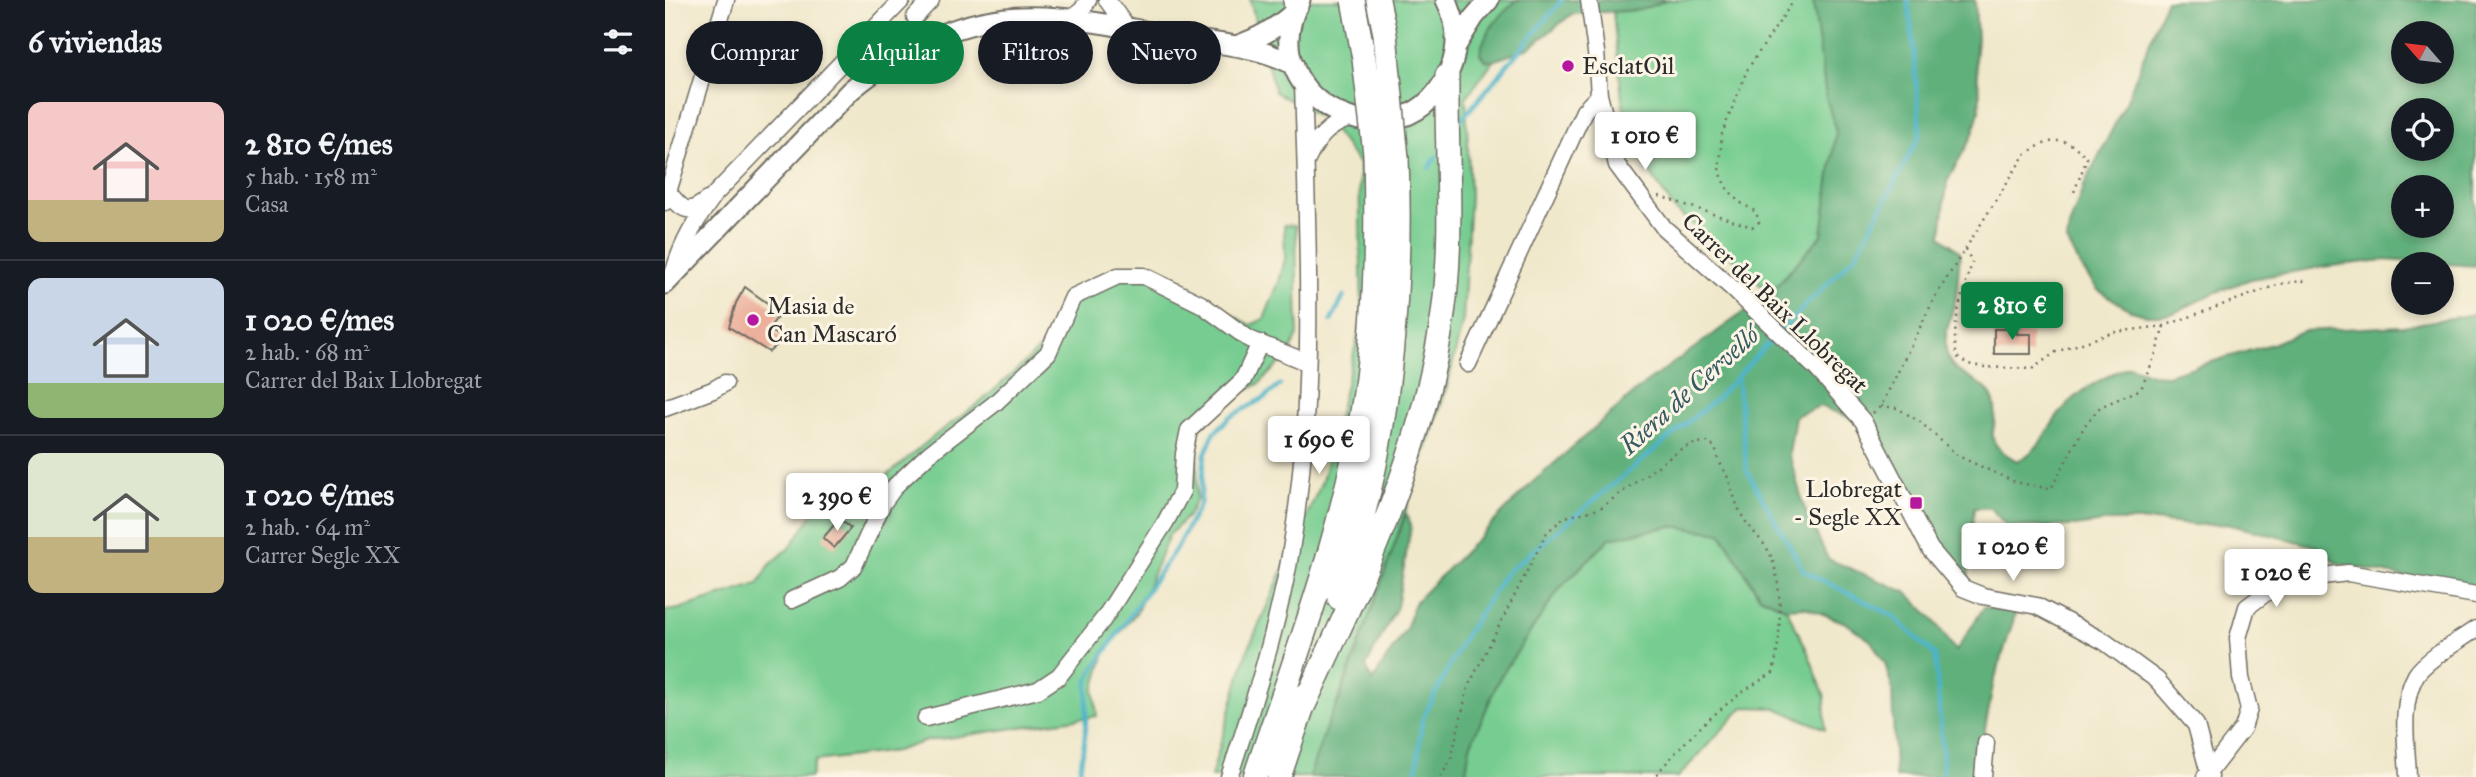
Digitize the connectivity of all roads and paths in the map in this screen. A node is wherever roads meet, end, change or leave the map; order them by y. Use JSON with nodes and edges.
{"nodes":[{"id":1,"x":726,"y":0,"type":"edge"},
{"id":2,"x":902,"y":0,"type":"edge"},
{"id":3,"x":931,"y":0,"type":"edge"},
{"id":4,"x":1088,"y":0,"type":"edge"},
{"id":5,"x":1107,"y":0,"type":"edge"},
{"id":6,"x":1353,"y":0,"type":"edge"},
{"id":7,"x":1378,"y":0,"type":"edge"},
{"id":8,"x":1446,"y":0,"type":"edge"},
{"id":9,"x":1489,"y":0,"type":"edge"},
{"id":10,"x":1794,"y":0,"type":"edge"},
{"id":11,"x":1589,"y":4,"type":"edge"},
{"id":12,"x":1296,"y":5,"type":"edge"},
{"id":13,"x":915,"y":17,"type":"dead end"},
{"id":14,"x":1071,"y":19,"type":"junction"},
{"id":15,"x":1122,"y":21,"type":"edge"},
{"id":16,"x":1107,"y":25,"type":"edge"},
{"id":17,"x":1221,"y":44,"type":"edge"},
{"id":18,"x":1236,"y":46,"type":"junction"},
{"id":19,"x":1456,"y":46,"type":"junction"},
{"id":20,"x":1294,"y":65,"type":"junction"},
{"id":21,"x":1447,"y":76,"type":"junction"},
{"id":22,"x":1303,"y":84,"type":"junction"},
{"id":23,"x":1599,"y":95,"type":"junction"},
{"id":24,"x":1349,"y":119,"type":"junction"},
{"id":25,"x":1386,"y":156,"type":"junction"},
{"id":26,"x":1307,"y":160,"type":"junction"},
{"id":27,"x":715,"y":194,"type":"junction"},
{"id":28,"x":2073,"y":195,"type":"dead end"},
{"id":29,"x":666,"y":197,"type":"edge"},
{"id":30,"x":1660,"y":197,"type":"dead end"},
{"id":31,"x":1966,"y":249,"type":"junction"},
{"id":32,"x":667,"y":279,"type":"edge"},
{"id":33,"x":2309,"y":280,"type":"dead end"},
{"id":34,"x":2164,"y":326,"type":"junction"},
{"id":35,"x":1260,"y":343,"type":"junction"},
{"id":36,"x":1306,"y":362,"type":"junction"},
{"id":37,"x":1468,"y":364,"type":"dead end"},
{"id":38,"x":725,"y":383,"type":"dead end"},
{"id":39,"x":665,"y":408,"type":"edge"},
{"id":40,"x":2476,"y":595,"type":"edge"},
{"id":41,"x":792,"y":600,"type":"dead end"},
{"id":42,"x":2476,"y":629,"type":"edge"},
{"id":43,"x":1303,"y":707,"type":"junction"},
{"id":44,"x":926,"y":718,"type":"dead end"},
{"id":45,"x":1986,"y":743,"type":"dead end"},
{"id":46,"x":2208,"y":776,"type":"edge"},
{"id":47,"x":1229,"y":777,"type":"edge"},
{"id":48,"x":1255,"y":777,"type":"edge"},
{"id":49,"x":1279,"y":777,"type":"edge"},
{"id":50,"x":1441,"y":777,"type":"edge"},
{"id":51,"x":1654,"y":777,"type":"edge"},
{"id":52,"x":1983,"y":777,"type":"edge"},
{"id":53,"x":2408,"y":777,"type":"edge"}],
"edges":[{"from":1,"to":29,"type":"street"},
{"from":2,"to":27,"type":"street"},
{"from":3,"to":13,"type":"street"},
{"from":4,"to":14,"type":"street"},
{"from":5,"to":15,"type":"street"},
{"from":6,"to":25,"type":"highway","bridge":true},
{"from":7,"to":25,"type":"highway","bridge":true},
{"from":8,"to":19,"type":"main road"},
{"from":9,"to":19,"type":"main road"},
{"from":10,"to":30,"type":"path"},
{"from":11,"to":23,"type":"street","name":"Carrer del Baix Llobregat"},
{"from":12,"to":18,"type":"main road"},
{"from":12,"to":20,"type":"main road"},
{"from":14,"to":16,"type":"main road"},
{"from":14,"to":32,"type":"main road"},
{"from":17,"to":18,"type":"main road"},
{"from":18,"to":20,"type":"main road"},
{"from":19,"to":21,"type":"main road"},
{"from":20,"to":22,"type":"main road"},
{"from":21,"to":24,"type":"main road"},
{"from":21,"to":43,"type":"highway"},
{"from":22,"to":24,"type":"main road"},
{"from":22,"to":26,"type":"street"},
{"from":23,"to":37,"type":"street"},
{"from":23,"to":46,"type":"street","name":"Carrer del Baix Llobregat"},
{"from":24,"to":26,"type":"street"},
{"from":25,"to":43,"type":"highway"},
{"from":25,"to":48,"type":"highway"},
{"from":26,"to":36,"type":"street"},
{"from":27,"to":29,"type":"street"},
{"from":27,"to":32,"type":"street"},
{"from":28,"to":31,"type":"path"},
{"from":31,"to":34,"type":"path"},
{"from":31,"to":34,"type":"path"},
{"from":33,"to":34,"type":"path"},
{"from":35,"to":36,"type":"street"},
{"from":35,"to":41,"type":"street"},
{"from":35,"to":44,"type":"street"},
{"from":36,"to":47,"type":"street"},
{"from":38,"to":39,"type":"street"},
{"from":40,"to":46,"type":"street"},
{"from":42,"to":53,"type":"street"},
{"from":43,"to":49,"type":"highway"},
{"from":45,"to":52,"type":"street"},
{"from":50,"to":51,"type":"path"}]}
